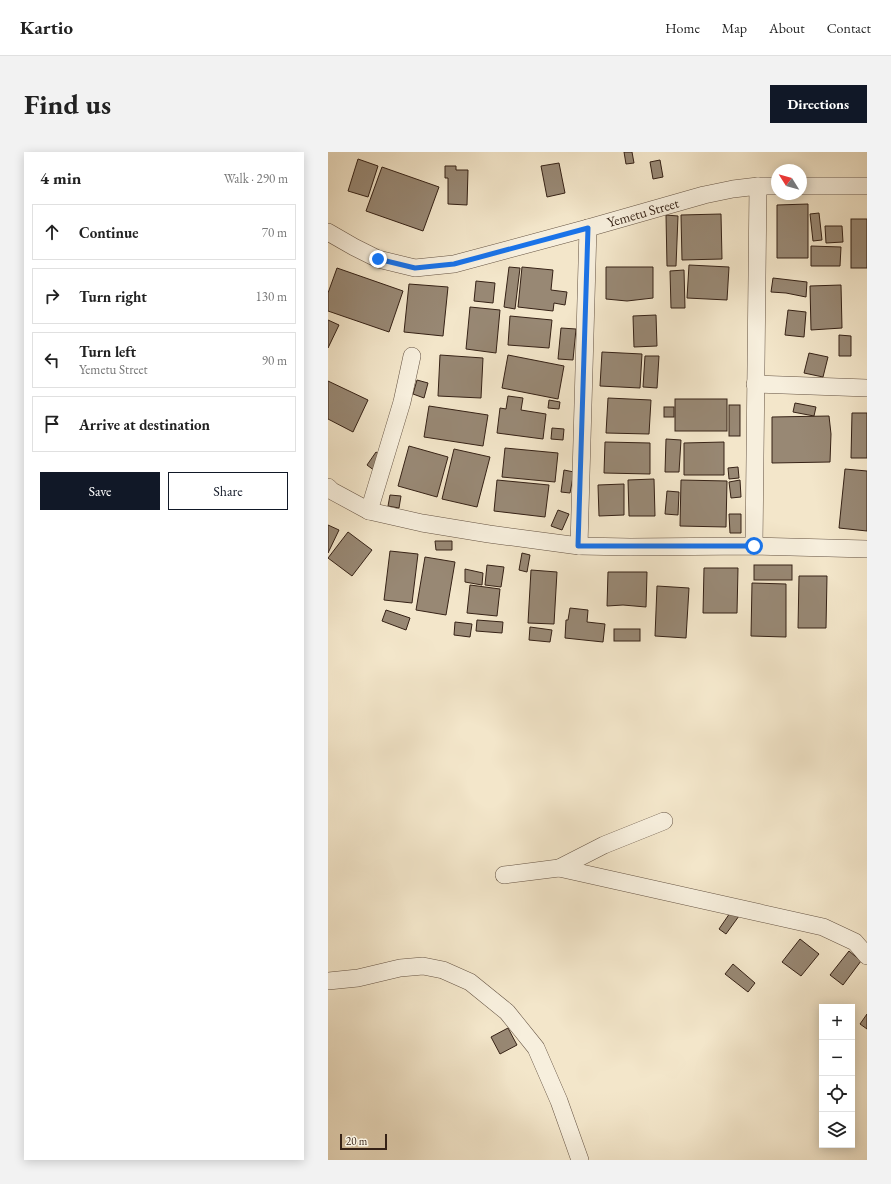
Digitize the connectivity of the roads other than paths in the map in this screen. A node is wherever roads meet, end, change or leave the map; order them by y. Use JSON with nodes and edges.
{"nodes":[{"id":1,"x":758,"y":186,"type":"junction"},
{"id":2,"x":771,"y":186,"type":"edge"},
{"id":3,"x":807,"y":186,"type":"edge"},
{"id":4,"x":867,"y":186,"type":"edge"},
{"id":5,"x":588,"y":228,"type":"junction"},
{"id":6,"x":328,"y":232,"type":"edge"},
{"id":7,"x":412,"y":356,"type":"dead end"},
{"id":8,"x":755,"y":384,"type":"junction"},
{"id":9,"x":867,"y":388,"type":"edge"},
{"id":10,"x":328,"y":487,"type":"edge"},
{"id":11,"x":369,"y":511,"type":"junction"},
{"id":12,"x":578,"y":546,"type":"junction"},
{"id":13,"x":754,"y":546,"type":"junction"},
{"id":14,"x":867,"y":550,"type":"edge"},
{"id":15,"x":664,"y":821,"type":"dead end"},
{"id":16,"x":559,"y":868,"type":"junction"},
{"id":17,"x":504,"y":875,"type":"dead end"},
{"id":18,"x":867,"y":956,"type":"edge"},
{"id":19,"x":328,"y":981,"type":"edge"},
{"id":20,"x":580,"y":1160,"type":"edge"}],
"edges":[{"from":1,"to":2,"type":"street","name":"Yemetu Street"},
{"from":1,"to":5,"type":"street","name":"Yemetu Street"},
{"from":1,"to":8,"type":"street"},
{"from":3,"to":4,"type":"street"},
{"from":5,"to":6,"type":"street","name":"Yemetu Street"},
{"from":5,"to":12,"type":"street"},
{"from":7,"to":11,"type":"street"},
{"from":8,"to":9,"type":"street"},
{"from":8,"to":13,"type":"street"},
{"from":10,"to":11,"type":"street"},
{"from":11,"to":12,"type":"street"},
{"from":12,"to":13,"type":"street"},
{"from":13,"to":14,"type":"street"},
{"from":15,"to":16,"type":"street"},
{"from":16,"to":17,"type":"street"},
{"from":16,"to":18,"type":"street"},
{"from":19,"to":20,"type":"street"}]}
